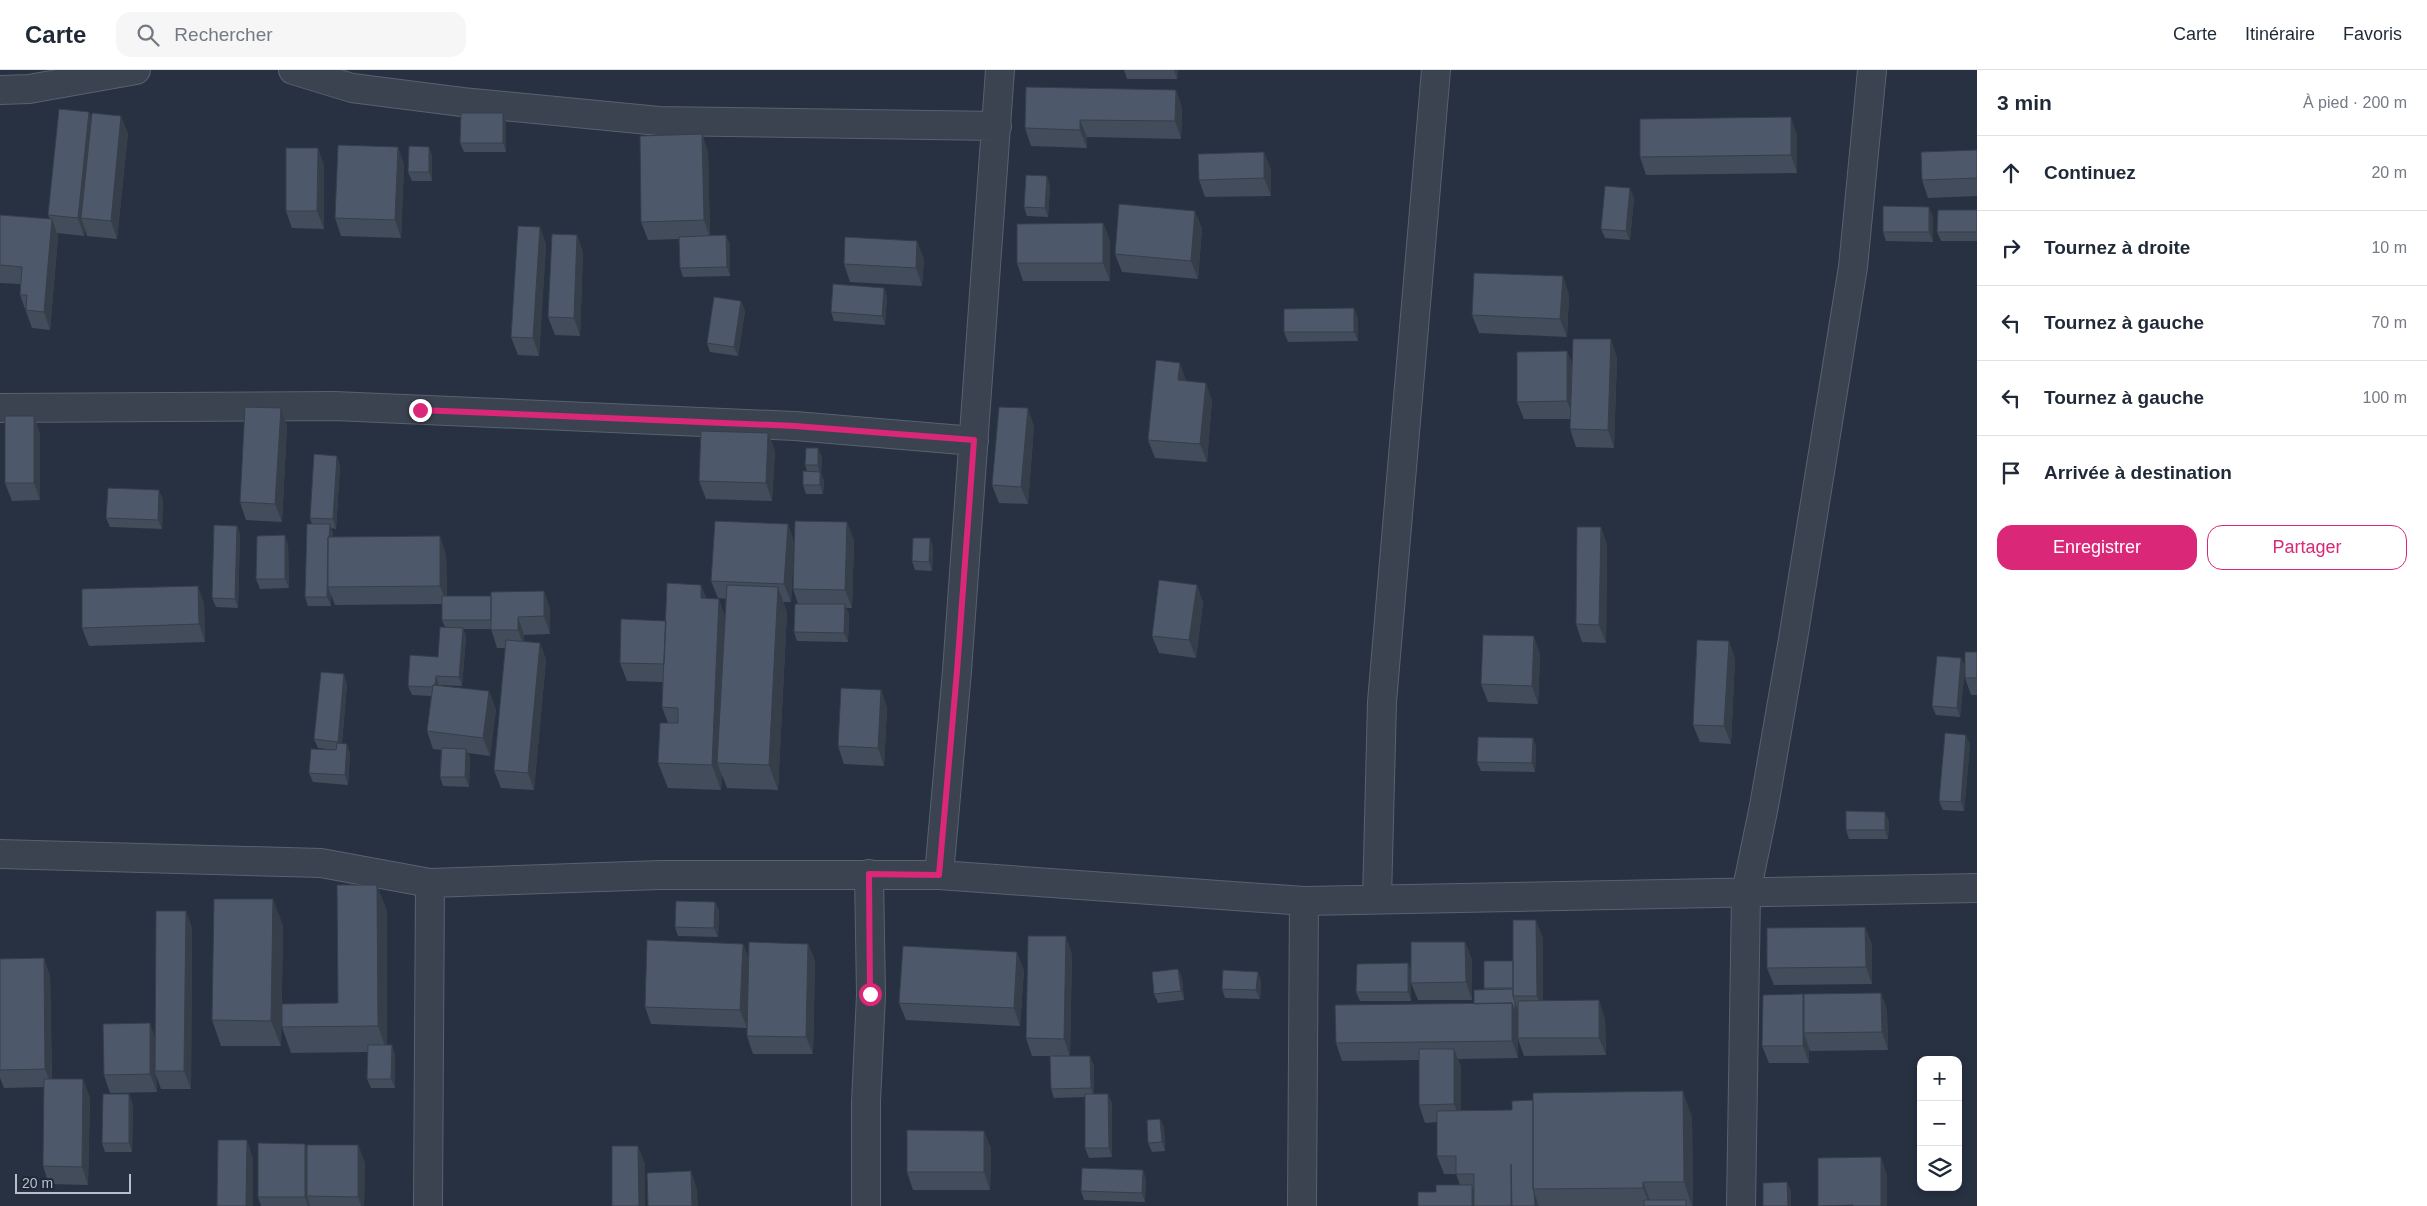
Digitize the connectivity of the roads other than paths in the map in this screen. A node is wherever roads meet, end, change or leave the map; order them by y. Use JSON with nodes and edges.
{"nodes":[{"id":1,"x":136,"y":70,"type":"edge"},
{"id":2,"x":293,"y":70,"type":"edge"},
{"id":3,"x":1000,"y":70,"type":"edge"},
{"id":4,"x":1436,"y":70,"type":"edge"},
{"id":5,"x":1872,"y":70,"type":"edge"},
{"id":6,"x":0,"y":90,"type":"edge"},
{"id":7,"x":996,"y":126,"type":"junction"},
{"id":8,"x":0,"y":408,"type":"edge"},
{"id":9,"x":974,"y":440,"type":"junction"},
{"id":10,"x":0,"y":854,"type":"edge"},
{"id":11,"x":869,"y":874,"type":"junction"},
{"id":12,"x":939,"y":875,"type":"junction"},
{"id":13,"x":430,"y":883,"type":"junction"},
{"id":14,"x":1977,"y":888,"type":"edge"},
{"id":15,"x":1746,"y":893,"type":"junction"},
{"id":16,"x":1377,"y":899,"type":"junction"},
{"id":17,"x":1304,"y":901,"type":"junction"},
{"id":18,"x":428,"y":1206,"type":"edge"},
{"id":19,"x":866,"y":1206,"type":"edge"},
{"id":20,"x":1302,"y":1206,"type":"edge"},
{"id":21,"x":1741,"y":1206,"type":"edge"}],
"edges":[{"from":1,"to":6,"type":"street"},
{"from":2,"to":7,"type":"street"},
{"from":3,"to":7,"type":"street"},
{"from":4,"to":16,"type":"street"},
{"from":5,"to":15,"type":"street"},
{"from":7,"to":9,"type":"street"},
{"from":8,"to":9,"type":"street"},
{"from":9,"to":12,"type":"street"},
{"from":10,"to":13,"type":"street"},
{"from":11,"to":12,"type":"street"},
{"from":11,"to":13,"type":"street"},
{"from":11,"to":19,"type":"street"},
{"from":12,"to":17,"type":"street"},
{"from":13,"to":18,"type":"street"},
{"from":14,"to":15,"type":"street"},
{"from":15,"to":16,"type":"street"},
{"from":15,"to":21,"type":"street"},
{"from":16,"to":17,"type":"street"},
{"from":17,"to":20,"type":"street"}]}
